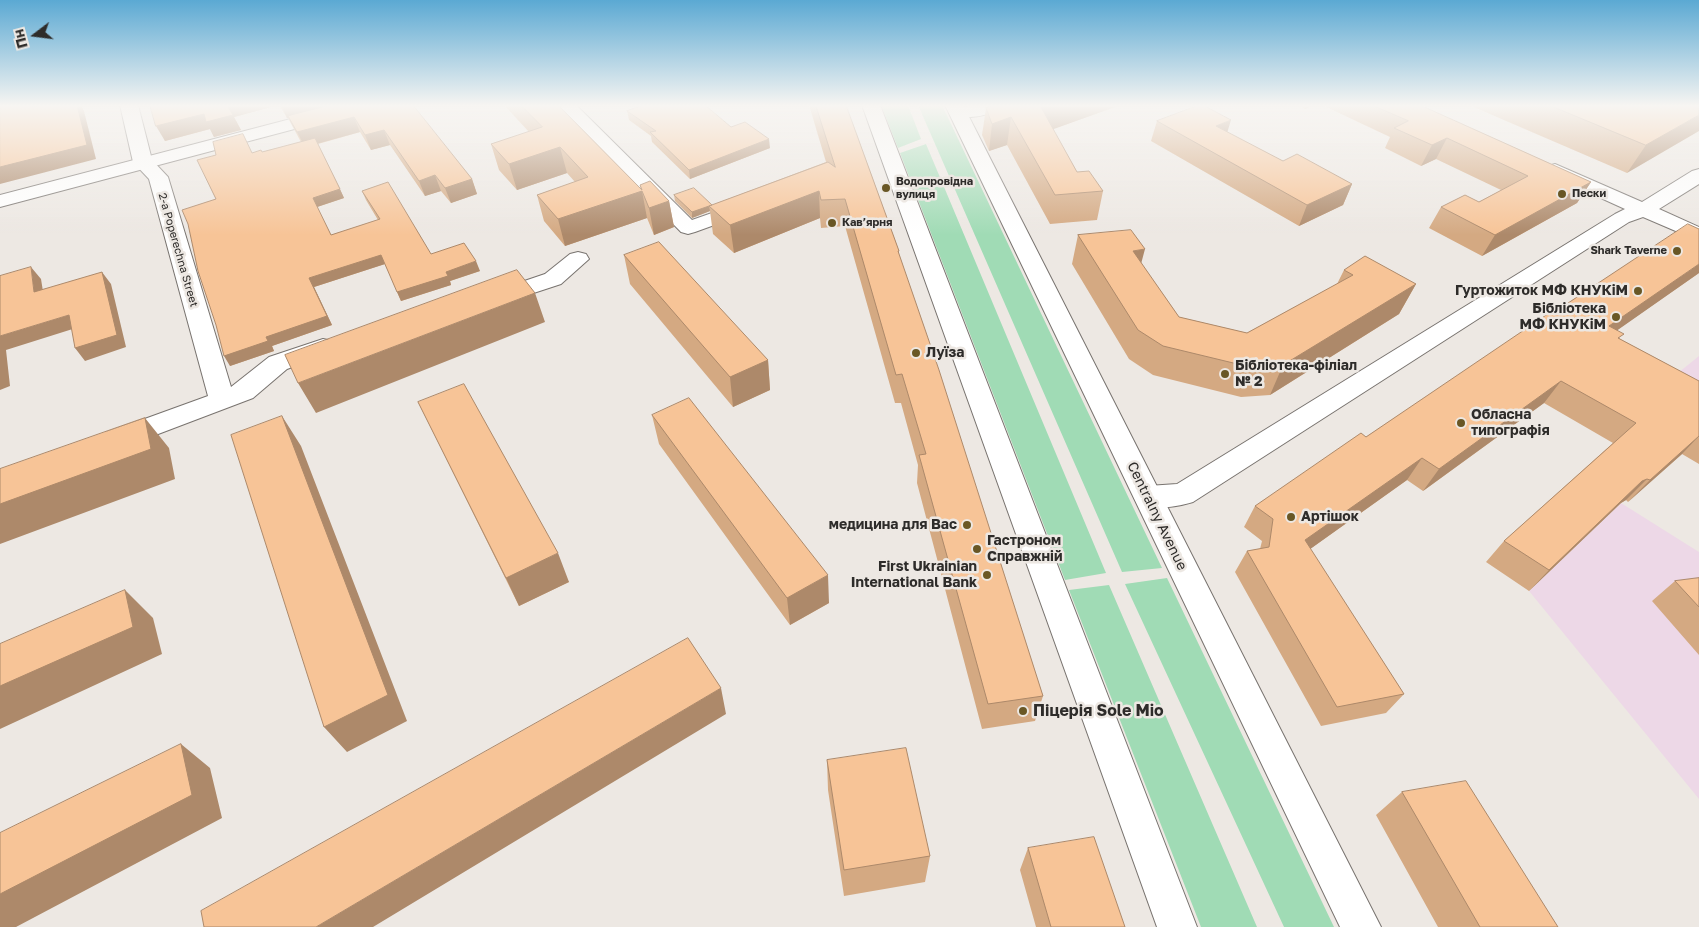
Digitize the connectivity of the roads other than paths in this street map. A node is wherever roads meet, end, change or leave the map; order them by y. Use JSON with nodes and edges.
{"nodes":[{"id":1,"x":139,"y":148,"type":"edge"},
{"id":2,"x":196,"y":148,"type":"edge"},
{"id":3,"x":609,"y":148,"type":"edge"},
{"id":4,"x":886,"y":148,"type":"edge"},
{"id":5,"x":976,"y":148,"type":"edge"},
{"id":6,"x":1536,"y":161,"type":"edge"},
{"id":7,"x":142,"y":162,"type":"junction"},
{"id":8,"x":1699,"y":175,"type":"edge"},
{"id":9,"x":768,"y":199,"type":"edge"},
{"id":10,"x":0,"y":201,"type":"edge"},
{"id":11,"x":1643,"y":210,"type":"junction"},
{"id":12,"x":1699,"y":235,"type":"edge"},
{"id":13,"x":578,"y":260,"type":"dead end"},
{"id":14,"x":468,"y":307,"type":"edge"},
{"id":15,"x":347,"y":342,"type":"edge"},
{"id":16,"x":222,"y":400,"type":"junction"},
{"id":17,"x":94,"y":448,"type":"edge"},
{"id":18,"x":1148,"y":498,"type":"junction"},
{"id":19,"x":1177,"y":927,"type":"edge"},
{"id":20,"x":1361,"y":927,"type":"edge"}],
"edges":[{"from":1,"to":7,"type":"street"},
{"from":2,"to":7,"type":"street"},
{"from":3,"to":9,"type":"street"},
{"from":4,"to":19,"type":"street"},
{"from":5,"to":18,"type":"street","name":"Centralny Avenue"},
{"from":6,"to":11,"type":"street"},
{"from":7,"to":10,"type":"street"},
{"from":7,"to":16,"type":"street","name":"2-a Poperechna Street"},
{"from":8,"to":11,"type":"street"},
{"from":11,"to":12,"type":"street"},
{"from":11,"to":18,"type":"street"},
{"from":13,"to":14,"type":"street"},
{"from":15,"to":16,"type":"street"},
{"from":16,"to":17,"type":"street"},
{"from":18,"to":20,"type":"street","name":"Centralny Avenue"}]}
